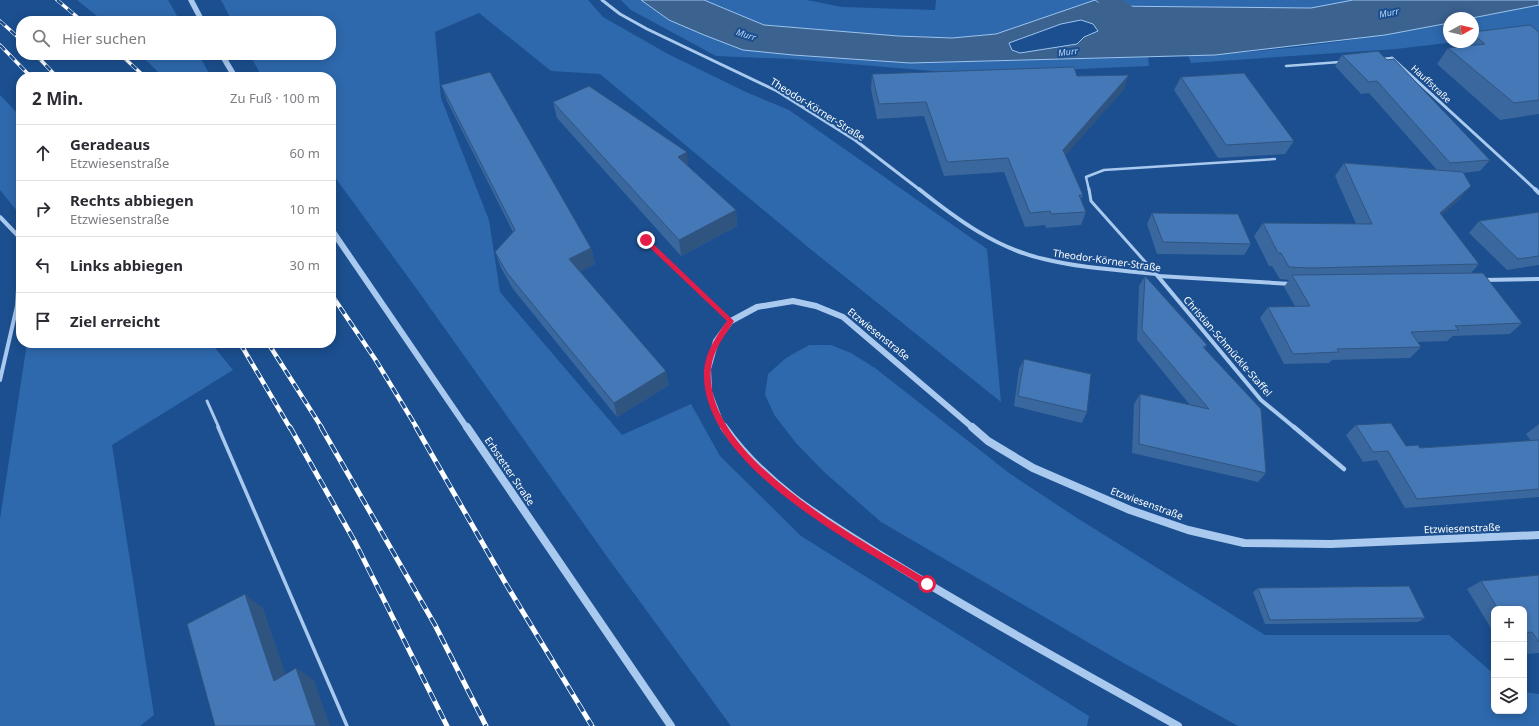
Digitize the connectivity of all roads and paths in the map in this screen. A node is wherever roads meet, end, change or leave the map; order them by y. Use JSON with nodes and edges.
{"nodes":[{"id":1,"x":191,"y":0,"type":"edge"},
{"id":2,"x":602,"y":0,"type":"edge"},
{"id":3,"x":200,"y":16,"type":"edge"},
{"id":4,"x":1392,"y":58,"type":"joint"},
{"id":5,"x":1377,"y":59,"type":"edge"},
{"id":6,"x":225,"y":60,"type":"edge"},
{"id":7,"x":1347,"y":61,"type":"edge"},
{"id":8,"x":1286,"y":66,"type":"dead end"},
{"id":9,"x":232,"y":72,"type":"edge"},
{"id":10,"x":1276,"y":159,"type":"edge"},
{"id":11,"x":1539,"y":193,"type":"edge"},
{"id":12,"x":0,"y":217,"type":"edge"},
{"id":13,"x":16,"y":234,"type":"edge"},
{"id":14,"x":336,"y":235,"type":"edge"},
{"id":15,"x":646,"y":240,"type":"dead end"},
{"id":16,"x":1157,"y":275,"type":"junction"},
{"id":17,"x":1539,"y":279,"type":"edge"},
{"id":18,"x":1481,"y":280,"type":"edge"},
{"id":19,"x":1293,"y":284,"type":"edge"},
{"id":20,"x":16,"y":310,"type":"edge"},
{"id":21,"x":731,"y":321,"type":"junction"},
{"id":22,"x":0,"y":380,"type":"edge"},
{"id":23,"x":207,"y":401,"type":"dead end"},
{"id":24,"x":1344,"y":469,"type":"dead end"},
{"id":25,"x":1539,"y":535,"type":"edge"},
{"id":26,"x":347,"y":726,"type":"edge"},
{"id":27,"x":671,"y":726,"type":"edge"},
{"id":28,"x":1178,"y":726,"type":"edge"}],
"edges":[{"from":1,"to":3,"type":"street"},
{"from":2,"to":16,"type":"street","name":"Theodor-Körner-Straße"},
{"from":4,"to":5,"type":"lane","name":"Hauffstraße"},
{"from":4,"to":11,"type":"street","name":"Hauffstraße"},
{"from":6,"to":9,"type":"street"},
{"from":7,"to":8,"type":"lane"},
{"from":10,"to":16,"type":"lane"},
{"from":12,"to":13,"type":"street"},
{"from":14,"to":27,"type":"street","name":"Erbstetter Straße"},
{"from":15,"to":21,"type":"lane"},
{"from":16,"to":19,"type":"street","name":"Theodor-Körner-Straße"},
{"from":16,"to":24,"type":"street","name":"Christian-Schmückle-Staffel"},
{"from":17,"to":18,"type":"street"},
{"from":20,"to":22,"type":"street"},
{"from":21,"to":25,"type":"street","name":"Etzwiesenstraße"},
{"from":21,"to":28,"type":"street","name":"Etzwiesenstraße"},
{"from":23,"to":26,"type":"lane"}]}
